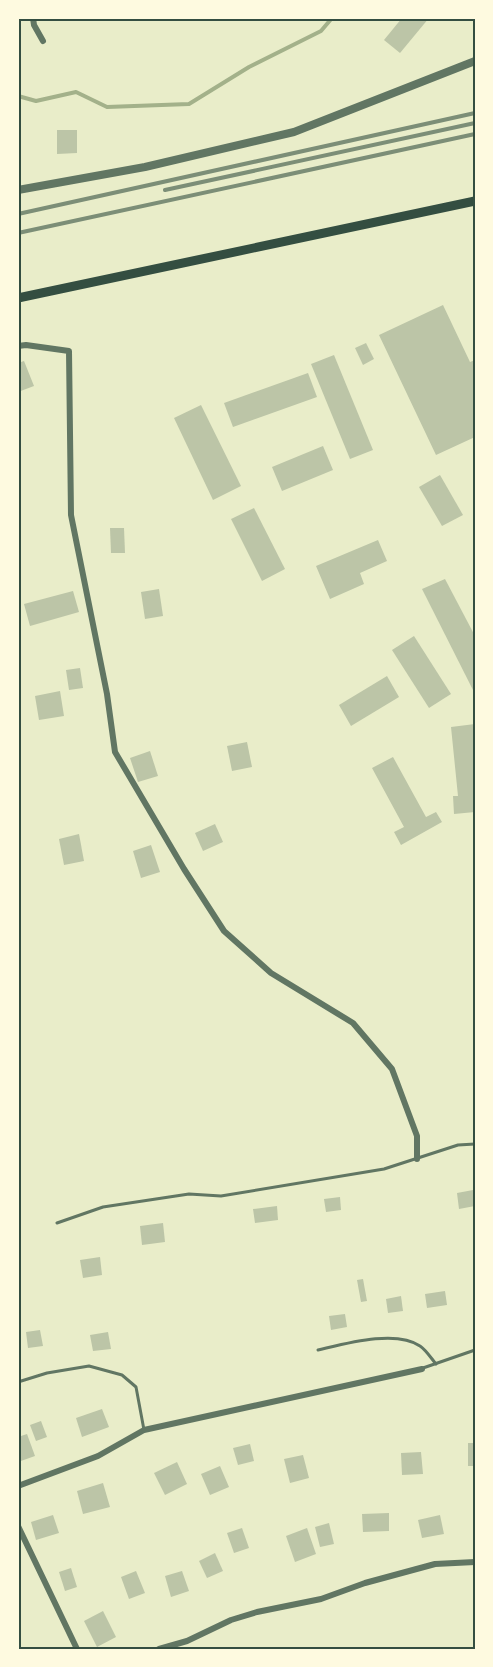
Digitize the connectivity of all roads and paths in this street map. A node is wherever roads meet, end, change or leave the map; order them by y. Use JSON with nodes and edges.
{"nodes":[{"id":1,"x":33,"y":18,"type":"edge"},
{"id":2,"x":43,"y":41,"type":"dead end"},
{"id":3,"x":475,"y":61,"type":"edge"},
{"id":4,"x":18,"y":190,"type":"edge"},
{"id":5,"x":475,"y":201,"type":"edge"},
{"id":6,"x":18,"y":298,"type":"edge"},
{"id":7,"x":18,"y":346,"type":"edge"},
{"id":8,"x":475,"y":1144,"type":"edge"},
{"id":9,"x":417,"y":1159,"type":"junction"},
{"id":10,"x":57,"y":1223,"type":"dead end"},
{"id":11,"x":318,"y":1350,"type":"dead end"},
{"id":12,"x":475,"y":1350,"type":"edge"},
{"id":13,"x":436,"y":1364,"type":"junction"},
{"id":14,"x":422,"y":1369,"type":"joint"},
{"id":15,"x":18,"y":1382,"type":"edge"},
{"id":16,"x":144,"y":1430,"type":"junction"},
{"id":17,"x":18,"y":1485,"type":"edge"},
{"id":18,"x":18,"y":1526,"type":"edge"},
{"id":19,"x":475,"y":1562,"type":"edge"},
{"id":20,"x":77,"y":1649,"type":"edge"},
{"id":21,"x":159,"y":1649,"type":"edge"}],
"edges":[{"from":1,"to":2,"type":"street"},
{"from":3,"to":4,"type":"street"},
{"from":5,"to":6,"type":"main road"},
{"from":7,"to":9,"type":"street"},
{"from":8,"to":9,"type":"lane"},
{"from":9,"to":10,"type":"lane"},
{"from":11,"to":13,"type":"lane"},
{"from":12,"to":13,"type":"lane"},
{"from":13,"to":14,"type":"lane"},
{"from":14,"to":16,"type":"street"},
{"from":15,"to":16,"type":"lane"},
{"from":16,"to":17,"type":"street"},
{"from":18,"to":20,"type":"street"},
{"from":19,"to":21,"type":"street"}]}
